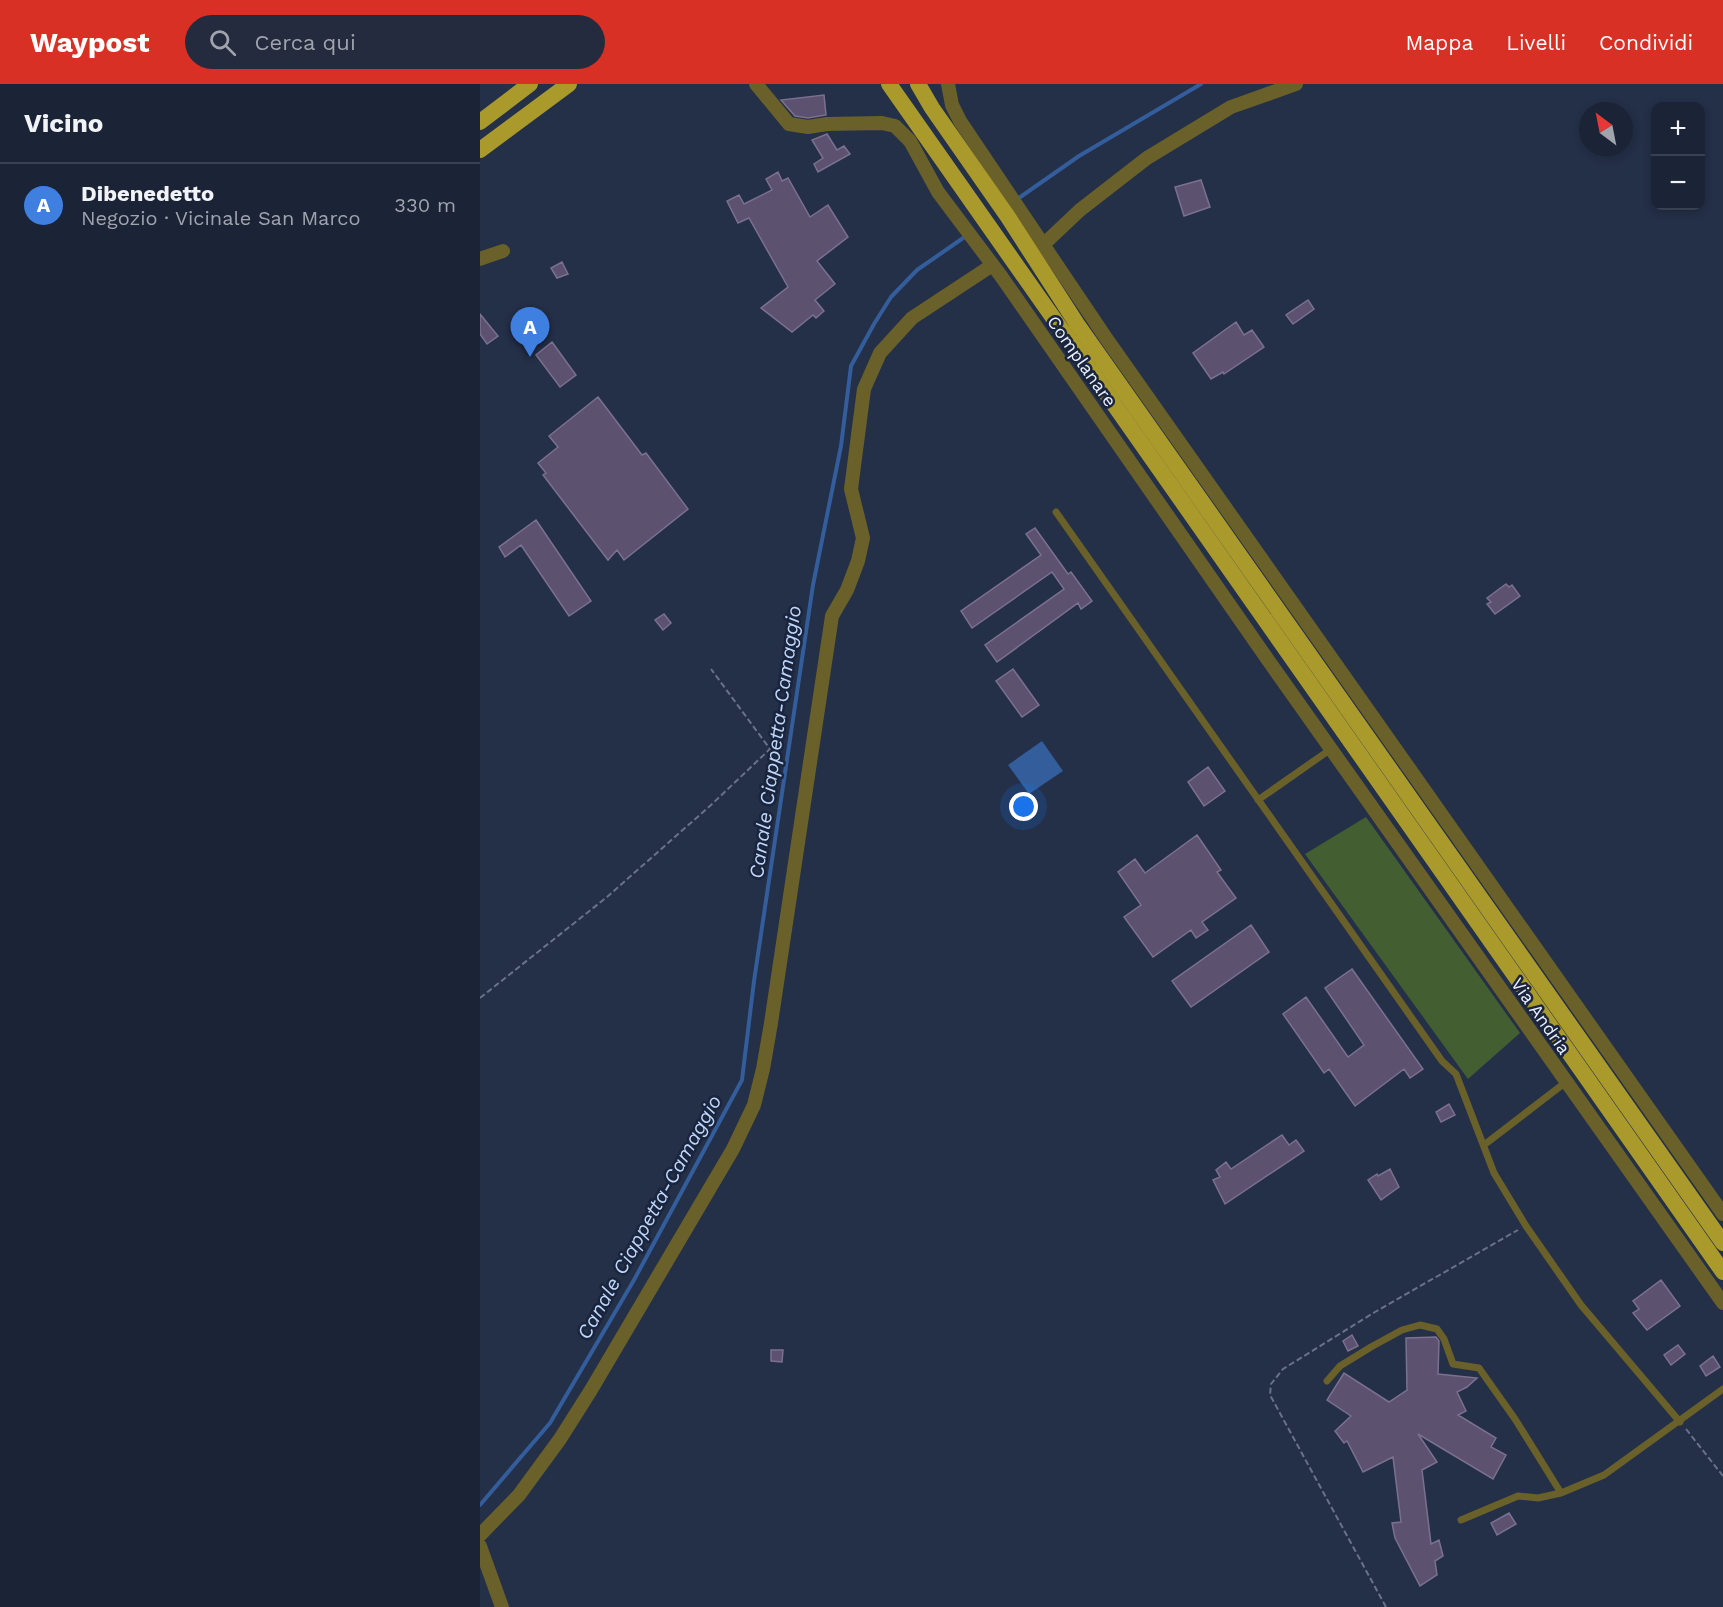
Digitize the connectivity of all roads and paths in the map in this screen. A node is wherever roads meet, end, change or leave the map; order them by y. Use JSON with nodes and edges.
{"nodes":[{"id":1,"x":530,"y":84,"type":"edge"},
{"id":2,"x":568,"y":84,"type":"edge"},
{"id":3,"x":756,"y":84,"type":"edge"},
{"id":4,"x":889,"y":84,"type":"edge"},
{"id":5,"x":918,"y":84,"type":"edge"},
{"id":6,"x":948,"y":84,"type":"edge"},
{"id":7,"x":1296,"y":84,"type":"edge"},
{"id":8,"x":480,"y":122,"type":"edge"},
{"id":9,"x":480,"y":150,"type":"edge"},
{"id":10,"x":996,"y":187,"type":"junction"},
{"id":11,"x":1014,"y":213,"type":"junction"},
{"id":12,"x":1044,"y":244,"type":"junction"},
{"id":13,"x":503,"y":251,"type":"dead end"},
{"id":14,"x":480,"y":259,"type":"edge"},
{"id":15,"x":992,"y":266,"type":"junction"},
{"id":16,"x":1056,"y":512,"type":"dead end"},
{"id":17,"x":711,"y":669,"type":"dead end"},
{"id":18,"x":1361,"y":700,"type":"joint"},
{"id":19,"x":1331,"y":749,"type":"junction"},
{"id":20,"x":1258,"y":800,"type":"junction"},
{"id":21,"x":480,"y":998,"type":"edge"},
{"id":22,"x":1566,"y":1082,"type":"junction"},
{"id":23,"x":1484,"y":1145,"type":"junction"},
{"id":24,"x":1723,"y":1214,"type":"edge"},
{"id":25,"x":1526,"y":1226,"type":"junction"},
{"id":26,"x":1723,"y":1243,"type":"edge"},
{"id":27,"x":1723,"y":1272,"type":"edge"},
{"id":28,"x":1723,"y":1304,"type":"edge"},
{"id":29,"x":1327,"y":1381,"type":"dead end"},
{"id":30,"x":1723,"y":1389,"type":"edge"},
{"id":31,"x":1680,"y":1422,"type":"junction"},
{"id":32,"x":1723,"y":1476,"type":"edge"},
{"id":33,"x":1561,"y":1493,"type":"junction"},
{"id":34,"x":1461,"y":1521,"type":"dead end"},
{"id":35,"x":480,"y":1535,"type":"edge"},
{"id":36,"x":480,"y":1546,"type":"edge"},
{"id":37,"x":502,"y":1607,"type":"edge"},
{"id":38,"x":1386,"y":1607,"type":"edge"}],
"edges":[{"from":1,"to":8,"type":"highway"},
{"from":2,"to":9,"type":"highway"},
{"from":3,"to":15,"type":"street","name":"Complanare"},
{"from":4,"to":27,"type":"highway"},
{"from":5,"to":10,"type":"highway"},
{"from":6,"to":10,"type":"street"},
{"from":7,"to":12,"type":"street"},
{"from":10,"to":11,"type":"highway"},
{"from":11,"to":12,"type":"street","name":"Complanare"},
{"from":11,"to":26,"type":"highway"},
{"from":12,"to":18,"type":"street","name":"Complanare"},
{"from":13,"to":14,"type":"street"},
{"from":15,"to":19,"type":"street","name":"Complanare"},
{"from":15,"to":35,"type":"street"},
{"from":16,"to":20,"type":"lane"},
{"from":17,"to":21,"type":"path"},
{"from":18,"to":24,"type":"street","name":"Via Andria"},
{"from":19,"to":20,"type":"lane"},
{"from":19,"to":22,"type":"street","name":"Via Andria"},
{"from":20,"to":23,"type":"lane"},
{"from":22,"to":23,"type":"lane"},
{"from":22,"to":28,"type":"street","name":"Via Andria"},
{"from":23,"to":25,"type":"lane"},
{"from":25,"to":31,"type":"lane"},
{"from":25,"to":38,"type":"path"},
{"from":29,"to":33,"type":"lane"},
{"from":30,"to":31,"type":"lane"},
{"from":31,"to":32,"type":"path"},
{"from":31,"to":33,"type":"lane"},
{"from":33,"to":34,"type":"lane"},
{"from":36,"to":37,"type":"street"}]}
